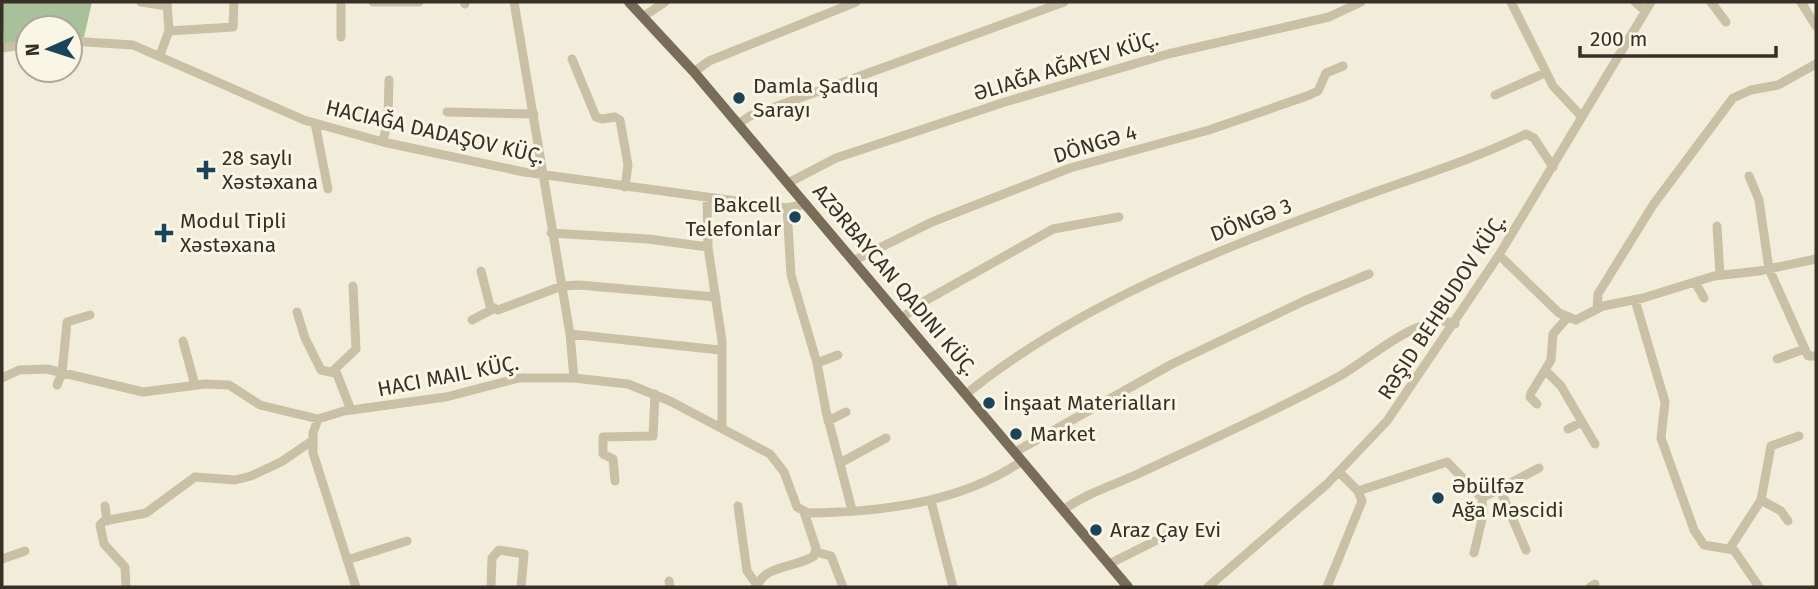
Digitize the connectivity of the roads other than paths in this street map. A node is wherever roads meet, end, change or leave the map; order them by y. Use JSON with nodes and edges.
{"nodes":[{"id":1,"x":141,"y":2,"type":"edge"},
{"id":2,"x":234,"y":2,"type":"edge"},
{"id":3,"x":341,"y":2,"type":"edge"},
{"id":4,"x":373,"y":2,"type":"edge"},
{"id":5,"x":419,"y":2,"type":"edge"},
{"id":6,"x":514,"y":2,"type":"edge"},
{"id":7,"x":629,"y":2,"type":"edge"},
{"id":8,"x":665,"y":2,"type":"edge"},
{"id":9,"x":856,"y":2,"type":"edge"},
{"id":10,"x":1064,"y":2,"type":"edge"},
{"id":11,"x":1360,"y":2,"type":"edge"},
{"id":12,"x":1511,"y":2,"type":"edge"},
{"id":13,"x":1635,"y":2,"type":"edge"},
{"id":14,"x":1651,"y":2,"type":"edge"},
{"id":15,"x":1711,"y":2,"type":"edge"},
{"id":16,"x":1801,"y":2,"type":"edge"},
{"id":17,"x":167,"y":4,"type":"edge"},
{"id":18,"x":1644,"y":10,"type":"junction"},
{"id":19,"x":644,"y":16,"type":"junction"},
{"id":20,"x":1726,"y":22,"type":"dead end"},
{"id":21,"x":1816,"y":26,"type":"edge"},
{"id":22,"x":169,"y":31,"type":"junction"},
{"id":23,"x":341,"y":37,"type":"dead end"},
{"id":24,"x":84,"y":42,"type":"edge"},
{"id":25,"x":160,"y":55,"type":"junction"},
{"id":26,"x":572,"y":59,"type":"dead end"},
{"id":27,"x":1816,"y":64,"type":"edge"},
{"id":28,"x":1343,"y":66,"type":"dead end"},
{"id":29,"x":694,"y":72,"type":"junction"},
{"id":30,"x":1545,"y":73,"type":"junction"},
{"id":31,"x":388,"y":80,"type":"dead end"},
{"id":32,"x":1495,"y":95,"type":"dead end"},
{"id":33,"x":447,"y":112,"type":"dead end"},
{"id":34,"x":534,"y":114,"type":"junction"},
{"id":35,"x":1583,"y":117,"type":"junction"},
{"id":36,"x":315,"y":123,"type":"junction"},
{"id":37,"x":738,"y":124,"type":"junction"},
{"id":38,"x":383,"y":142,"type":"junction"},
{"id":39,"x":1553,"y":167,"type":"junction"},
{"id":40,"x":543,"y":175,"type":"junction"},
{"id":41,"x":1749,"y":176,"type":"dead end"},
{"id":42,"x":788,"y":183,"type":"junction"},
{"id":43,"x":625,"y":187,"type":"junction"},
{"id":44,"x":328,"y":189,"type":"dead end"},
{"id":45,"x":706,"y":198,"type":"junction"},
{"id":46,"x":806,"y":204,"type":"junction"},
{"id":47,"x":787,"y":208,"type":"junction"},
{"id":48,"x":1119,"y":217,"type":"dead end"},
{"id":49,"x":1717,"y":226,"type":"dead end"},
{"id":50,"x":551,"y":233,"type":"junction"},
{"id":51,"x":708,"y":247,"type":"junction"},
{"id":52,"x":1499,"y":255,"type":"junction"},
{"id":53,"x":1816,"y":259,"type":"edge"},
{"id":54,"x":853,"y":261,"type":"junction"},
{"id":55,"x":1769,"y":270,"type":"junction"},
{"id":56,"x":481,"y":271,"type":"dead end"},
{"id":57,"x":1369,"y":274,"type":"dead end"},
{"id":58,"x":1720,"y":275,"type":"junction"},
{"id":59,"x":1695,"y":282,"type":"junction"},
{"id":60,"x":353,"y":286,"type":"dead end"},
{"id":61,"x":562,"y":286,"type":"junction"},
{"id":62,"x":716,"y":297,"type":"junction"},
{"id":63,"x":1704,"y":298,"type":"dead end"},
{"id":64,"x":1635,"y":300,"type":"junction"},
{"id":65,"x":493,"y":309,"type":"junction"},
{"id":66,"x":1597,"y":309,"type":"junction"},
{"id":67,"x":296,"y":312,"type":"dead end"},
{"id":68,"x":90,"y":315,"type":"dead end"},
{"id":69,"x":902,"y":318,"type":"junction"},
{"id":70,"x":1567,"y":318,"type":"junction"},
{"id":71,"x":472,"y":320,"type":"dead end"},
{"id":72,"x":1455,"y":324,"type":"junction"},
{"id":73,"x":570,"y":334,"type":"junction"},
{"id":74,"x":183,"y":341,"type":"dead end"},
{"id":75,"x":1804,"y":349,"type":"junction"},
{"id":76,"x":720,"y":350,"type":"junction"},
{"id":77,"x":838,"y":355,"type":"dead end"},
{"id":78,"x":1816,"y":356,"type":"edge"},
{"id":79,"x":1777,"y":359,"type":"dead end"},
{"id":80,"x":817,"y":363,"type":"junction"},
{"id":81,"x":1545,"y":370,"type":"junction"},
{"id":82,"x":62,"y":373,"type":"junction"},
{"id":83,"x":335,"y":373,"type":"junction"},
{"id":84,"x":2,"y":378,"type":"edge"},
{"id":85,"x":574,"y":378,"type":"junction"},
{"id":86,"x":195,"y":384,"type":"junction"},
{"id":87,"x":57,"y":385,"type":"dead end"},
{"id":88,"x":655,"y":394,"type":"junction"},
{"id":89,"x":966,"y":394,"type":"junction"},
{"id":90,"x":1538,"y":404,"type":"dead end"},
{"id":91,"x":351,"y":410,"type":"junction"},
{"id":92,"x":846,"y":412,"type":"dead end"},
{"id":93,"x":318,"y":419,"type":"junction"},
{"id":94,"x":828,"y":421,"type":"junction"},
{"id":95,"x":1582,"y":422,"type":"junction"},
{"id":96,"x":722,"y":428,"type":"junction"},
{"id":97,"x":1568,"y":429,"type":"dead end"},
{"id":98,"x":1799,"y":436,"type":"dead end"},
{"id":99,"x":886,"y":438,"type":"dead end"},
{"id":100,"x":312,"y":441,"type":"junction"},
{"id":101,"x":1595,"y":444,"type":"dead end"},
{"id":102,"x":1019,"y":456,"type":"junction"},
{"id":103,"x":840,"y":463,"type":"junction"},
{"id":104,"x":1539,"y":468,"type":"dead end"},
{"id":105,"x":1339,"y":472,"type":"junction"},
{"id":106,"x":615,"y":481,"type":"dead end"},
{"id":107,"x":1499,"y":487,"type":"junction"},
{"id":108,"x":1358,"y":491,"type":"junction"},
{"id":109,"x":1482,"y":498,"type":"junction"},
{"id":110,"x":931,"y":500,"type":"junction"},
{"id":111,"x":1761,"y":500,"type":"junction"},
{"id":112,"x":105,"y":506,"type":"dead end"},
{"id":113,"x":738,"y":506,"type":"dead end"},
{"id":114,"x":852,"y":510,"type":"junction"},
{"id":115,"x":1063,"y":510,"type":"junction"},
{"id":116,"x":804,"y":512,"type":"junction"},
{"id":117,"x":107,"y":521,"type":"junction"},
{"id":118,"x":1788,"y":521,"type":"dead end"},
{"id":119,"x":1171,"y":533,"type":"dead end"},
{"id":120,"x":407,"y":541,"type":"dead end"},
{"id":121,"x":1730,"y":548,"type":"junction"},
{"id":122,"x":1526,"y":550,"type":"dead end"},
{"id":123,"x":24,"y":551,"type":"dead end"},
{"id":124,"x":816,"y":552,"type":"junction"},
{"id":125,"x":1474,"y":553,"type":"dead end"},
{"id":126,"x":2,"y":559,"type":"edge"},
{"id":127,"x":347,"y":560,"type":"junction"},
{"id":128,"x":1109,"y":564,"type":"junction"},
{"id":129,"x":756,"y":586,"type":"edge"},
{"id":130,"x":126,"y":587,"type":"edge"},
{"id":131,"x":356,"y":587,"type":"edge"},
{"id":132,"x":491,"y":587,"type":"edge"},
{"id":133,"x":521,"y":587,"type":"edge"},
{"id":134,"x":843,"y":587,"type":"edge"},
{"id":135,"x":953,"y":587,"type":"edge"},
{"id":136,"x":1128,"y":587,"type":"edge"},
{"id":137,"x":1208,"y":587,"type":"edge"},
{"id":138,"x":1327,"y":587,"type":"edge"},
{"id":139,"x":1759,"y":587,"type":"edge"}],
"edges":[{"from":1,"to":17,"type":"street"},
{"from":2,"to":22,"type":"street"},
{"from":3,"to":23,"type":"street"},
{"from":4,"to":5,"type":"street"},
{"from":6,"to":34,"type":"street"},
{"from":7,"to":19,"type":"main road"},
{"from":8,"to":19,"type":"street"},
{"from":9,"to":29,"type":"street"},
{"from":10,"to":37,"type":"street"},
{"from":11,"to":42,"type":"street","name":"ƏLIAĞA AĞAYEV KÜÇ."},
{"from":12,"to":30,"type":"street"},
{"from":13,"to":18,"type":"street"},
{"from":14,"to":18,"type":"street","name":"RƏŞID BEHBUDOV KÜÇ."},
{"from":15,"to":20,"type":"street"},
{"from":16,"to":21,"type":"street"},
{"from":17,"to":22,"type":"street"},
{"from":18,"to":35,"type":"street","name":"RƏŞID BEHBUDOV KÜÇ."},
{"from":19,"to":29,"type":"main road"},
{"from":22,"to":25,"type":"street"},
{"from":24,"to":25,"type":"street"},
{"from":25,"to":36,"type":"street"},
{"from":26,"to":43,"type":"street"},
{"from":27,"to":66,"type":"street"},
{"from":28,"to":54,"type":"street","name":"DÖNGƏ 4"},
{"from":29,"to":37,"type":"main road"},
{"from":30,"to":32,"type":"street"},
{"from":30,"to":35,"type":"street"},
{"from":31,"to":38,"type":"street"},
{"from":33,"to":34,"type":"street"},
{"from":34,"to":40,"type":"street"},
{"from":35,"to":39,"type":"street","name":"RƏŞID BEHBUDOV KÜÇ."},
{"from":36,"to":38,"type":"street"},
{"from":36,"to":44,"type":"street"},
{"from":37,"to":42,"type":"main road"},
{"from":38,"to":40,"type":"street"},
{"from":39,"to":52,"type":"street","name":"RƏŞID BEHBUDOV KÜÇ."},
{"from":39,"to":89,"type":"street","name":"DÖNGƏ 3"},
{"from":40,"to":43,"type":"street"},
{"from":40,"to":50,"type":"street"},
{"from":41,"to":55,"type":"street"},
{"from":42,"to":46,"type":"main road"},
{"from":43,"to":45,"type":"street"},
{"from":45,"to":47,"type":"street"},
{"from":45,"to":51,"type":"street"},
{"from":46,"to":47,"type":"street"},
{"from":46,"to":54,"type":"main road"},
{"from":47,"to":80,"type":"street"},
{"from":48,"to":69,"type":"street"},
{"from":49,"to":58,"type":"street"},
{"from":50,"to":51,"type":"street"},
{"from":50,"to":61,"type":"street"},
{"from":51,"to":62,"type":"street"},
{"from":52,"to":70,"type":"street"},
{"from":52,"to":72,"type":"street","name":"RƏŞID BEHBUDOV KÜÇ."},
{"from":53,"to":55,"type":"street"},
{"from":54,"to":69,"type":"main road"},
{"from":55,"to":58,"type":"street"},
{"from":55,"to":75,"type":"street"},
{"from":56,"to":65,"type":"street"},
{"from":57,"to":102,"type":"street"},
{"from":58,"to":59,"type":"street"},
{"from":59,"to":63,"type":"street"},
{"from":59,"to":64,"type":"street"},
{"from":60,"to":83,"type":"street"},
{"from":61,"to":62,"type":"street"},
{"from":61,"to":65,"type":"street"},
{"from":61,"to":73,"type":"street"},
{"from":62,"to":76,"type":"street"},
{"from":64,"to":66,"type":"street"},
{"from":64,"to":121,"type":"street"},
{"from":65,"to":71,"type":"street"},
{"from":66,"to":70,"type":"street"},
{"from":67,"to":83,"type":"street"},
{"from":68,"to":82,"type":"street"},
{"from":69,"to":89,"type":"main road"},
{"from":70,"to":81,"type":"street"},
{"from":72,"to":105,"type":"street","name":"RƏŞID BEHBUDOV KÜÇ."},
{"from":72,"to":115,"type":"street"},
{"from":73,"to":76,"type":"street"},
{"from":73,"to":85,"type":"street"},
{"from":74,"to":86,"type":"street"},
{"from":75,"to":78,"type":"street"},
{"from":75,"to":79,"type":"street"},
{"from":76,"to":96,"type":"street"},
{"from":77,"to":80,"type":"street"},
{"from":80,"to":94,"type":"street"},
{"from":81,"to":90,"type":"street"},
{"from":81,"to":95,"type":"street"},
{"from":82,"to":84,"type":"street"},
{"from":82,"to":86,"type":"street"},
{"from":82,"to":87,"type":"street"},
{"from":83,"to":91,"type":"street"},
{"from":85,"to":88,"type":"street"},
{"from":85,"to":91,"type":"street"},
{"from":86,"to":93,"type":"street"},
{"from":88,"to":96,"type":"street"},
{"from":88,"to":106,"type":"street"},
{"from":89,"to":102,"type":"main road"},
{"from":91,"to":93,"type":"street"},
{"from":92,"to":94,"type":"street"},
{"from":93,"to":100,"type":"street"},
{"from":94,"to":103,"type":"street"},
{"from":95,"to":97,"type":"street"},
{"from":95,"to":101,"type":"street"},
{"from":96,"to":116,"type":"street"},
{"from":98,"to":111,"type":"street"},
{"from":99,"to":103,"type":"street"},
{"from":100,"to":117,"type":"street"},
{"from":100,"to":127,"type":"street"},
{"from":102,"to":110,"type":"street"},
{"from":102,"to":115,"type":"main road"},
{"from":103,"to":114,"type":"street"},
{"from":104,"to":107,"type":"street"},
{"from":105,"to":108,"type":"street"},
{"from":105,"to":137,"type":"street","name":"RƏŞID BEHBUDOV KÜÇ."},
{"from":107,"to":109,"type":"street"},
{"from":107,"to":122,"type":"street"},
{"from":108,"to":109,"type":"street"},
{"from":108,"to":138,"type":"street"},
{"from":109,"to":125,"type":"street"},
{"from":110,"to":114,"type":"street"},
{"from":110,"to":135,"type":"street"},
{"from":111,"to":118,"type":"street"},
{"from":111,"to":121,"type":"street"},
{"from":112,"to":117,"type":"street"},
{"from":113,"to":129,"type":"street"},
{"from":114,"to":116,"type":"street"},
{"from":115,"to":128,"type":"main road"},
{"from":116,"to":124,"type":"street"},
{"from":117,"to":130,"type":"street"},
{"from":119,"to":128,"type":"street"},
{"from":120,"to":127,"type":"street"},
{"from":121,"to":139,"type":"street"},
{"from":123,"to":126,"type":"street"},
{"from":124,"to":129,"type":"street"},
{"from":124,"to":134,"type":"street"},
{"from":127,"to":131,"type":"street"},
{"from":128,"to":136,"type":"main road"},
{"from":132,"to":133,"type":"street"}]}
